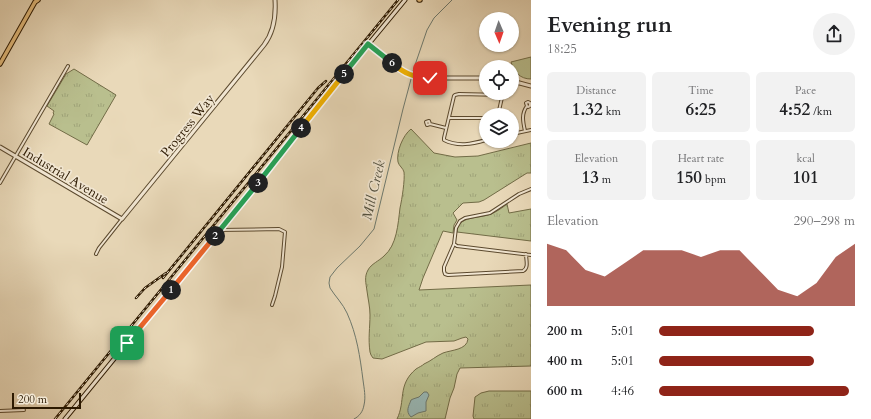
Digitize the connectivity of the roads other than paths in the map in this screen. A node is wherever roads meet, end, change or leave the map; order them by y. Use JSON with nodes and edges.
{"nodes":[{"id":1,"x":276,"y":0,"type":"edge"},
{"id":2,"x":405,"y":0,"type":"edge"},
{"id":3,"x":36,"y":1,"type":"edge"},
{"id":4,"x":368,"y":44,"type":"junction"},
{"id":5,"x":0,"y":64,"type":"edge"},
{"id":6,"x":68,"y":66,"type":"dead end"},
{"id":7,"x":479,"y":78,"type":"edge"},
{"id":8,"x":519,"y":83,"type":"edge"},
{"id":9,"x":531,"y":86,"type":"edge"},
{"id":10,"x":479,"y":94,"type":"edge"},
{"id":11,"x":527,"y":106,"type":"dead end"},
{"id":12,"x":449,"y":118,"type":"junction"},
{"id":13,"x":479,"y":118,"type":"edge"},
{"id":14,"x":430,"y":124,"type":"dead end"},
{"id":15,"x":446,"y":128,"type":"junction"},
{"id":16,"x":531,"y":130,"type":"edge"},
{"id":17,"x":525,"y":131,"type":"junction"},
{"id":18,"x":519,"y":132,"type":"edge"},
{"id":19,"x":479,"y":142,"type":"edge"},
{"id":20,"x":0,"y":148,"type":"edge"},
{"id":21,"x":16,"y":156,"type":"junction"},
{"id":22,"x":0,"y":184,"type":"edge"},
{"id":23,"x":531,"y":188,"type":"edge"},
{"id":24,"x":122,"y":220,"type":"junction"},
{"id":25,"x":219,"y":230,"type":"junction"},
{"id":26,"x":454,"y":244,"type":"junction"},
{"id":27,"x":96,"y":254,"type":"dead end"},
{"id":28,"x":526,"y":254,"type":"junction"},
{"id":29,"x":531,"y":255,"type":"edge"},
{"id":30,"x":272,"y":304,"type":"dead end"},
{"id":31,"x":24,"y":410,"type":"dead end"},
{"id":32,"x":0,"y":411,"type":"edge"},
{"id":33,"x":65,"y":419,"type":"edge"}],
"edges":[{"from":1,"to":24,"type":"street","name":"Progress Way"},
{"from":2,"to":4,"type":"street"},
{"from":3,"to":5,"type":"main road"},
{"from":4,"to":7,"type":"street"},
{"from":4,"to":25,"type":"street"},
{"from":6,"to":21,"type":"street"},
{"from":8,"to":9,"type":"street"},
{"from":10,"to":12,"type":"street"},
{"from":11,"to":17,"type":"street"},
{"from":12,"to":13,"type":"street"},
{"from":12,"to":15,"type":"street"},
{"from":14,"to":15,"type":"street"},
{"from":15,"to":19,"type":"street"},
{"from":16,"to":17,"type":"street"},
{"from":17,"to":18,"type":"street"},
{"from":20,"to":21,"type":"street","name":"Industrial Avenue"},
{"from":21,"to":22,"type":"street"},
{"from":21,"to":24,"type":"street","name":"Industrial Avenue"},
{"from":23,"to":26,"type":"street"},
{"from":24,"to":27,"type":"street","name":"Progress Way"},
{"from":25,"to":30,"type":"street"},
{"from":25,"to":33,"type":"street"},
{"from":26,"to":28,"type":"street"},
{"from":26,"to":28,"type":"street"},
{"from":28,"to":29,"type":"street"},
{"from":31,"to":32,"type":"street"}]}
